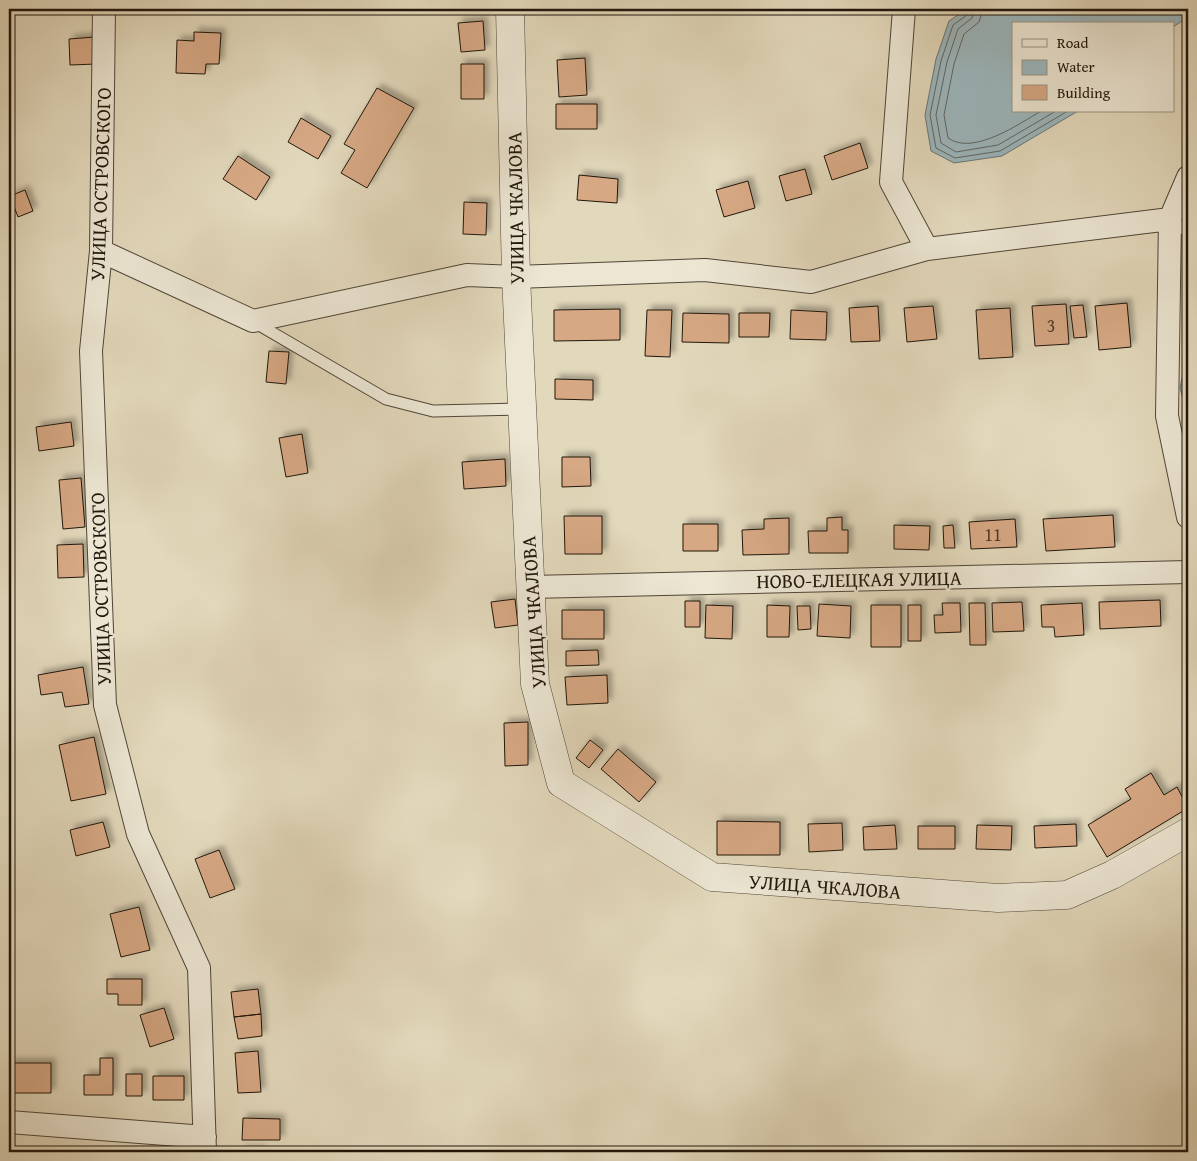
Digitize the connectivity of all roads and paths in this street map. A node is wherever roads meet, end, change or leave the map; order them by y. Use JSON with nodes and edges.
{"nodes":[{"id":1,"x":104,"y":9,"type":"edge"},
{"id":2,"x":510,"y":9,"type":"edge"},
{"id":3,"x":904,"y":9,"type":"edge"},
{"id":4,"x":1188,"y":178,"type":"edge"},
{"id":5,"x":1170,"y":219,"type":"junction"},
{"id":6,"x":1188,"y":232,"type":"edge"},
{"id":7,"x":927,"y":249,"type":"junction"},
{"id":8,"x":101,"y":251,"type":"junction"},
{"id":9,"x":516,"y":277,"type":"junction"},
{"id":10,"x":253,"y":321,"type":"junction"},
{"id":11,"x":522,"y":409,"type":"junction"},
{"id":12,"x":1188,"y":517,"type":"edge"},
{"id":13,"x":1188,"y":572,"type":"edge"},
{"id":14,"x":530,"y":587,"type":"junction"},
{"id":15,"x":1188,"y":832,"type":"edge"},
{"id":16,"x":9,"y":1122,"type":"edge"},
{"id":17,"x":205,"y":1145,"type":"edge"}],
"edges":[{"from":1,"to":8,"type":"street","name":"УЛИЦА ОСТРОВСКОГО"},
{"from":2,"to":9,"type":"street","name":"УЛИЦА ЧКАЛОВА"},
{"from":3,"to":7,"type":"street"},
{"from":4,"to":5,"type":"street"},
{"from":5,"to":6,"type":"lane"},
{"from":5,"to":7,"type":"street"},
{"from":5,"to":12,"type":"street"},
{"from":7,"to":9,"type":"street"},
{"from":8,"to":10,"type":"street"},
{"from":8,"to":17,"type":"street","name":"УЛИЦА ОСТРОВСКОГО"},
{"from":9,"to":10,"type":"street"},
{"from":9,"to":11,"type":"street","name":"УЛИЦА ЧКАЛОВА"},
{"from":10,"to":11,"type":"lane"},
{"from":11,"to":14,"type":"street","name":"УЛИЦА ЧКАЛОВА"},
{"from":13,"to":14,"type":"street","name":"НОВО-ЕЛЕЦКАЯ УЛИЦА"},
{"from":14,"to":15,"type":"street","name":"УЛИЦА ЧКАЛОВА"},
{"from":16,"to":17,"type":"street"}]}
